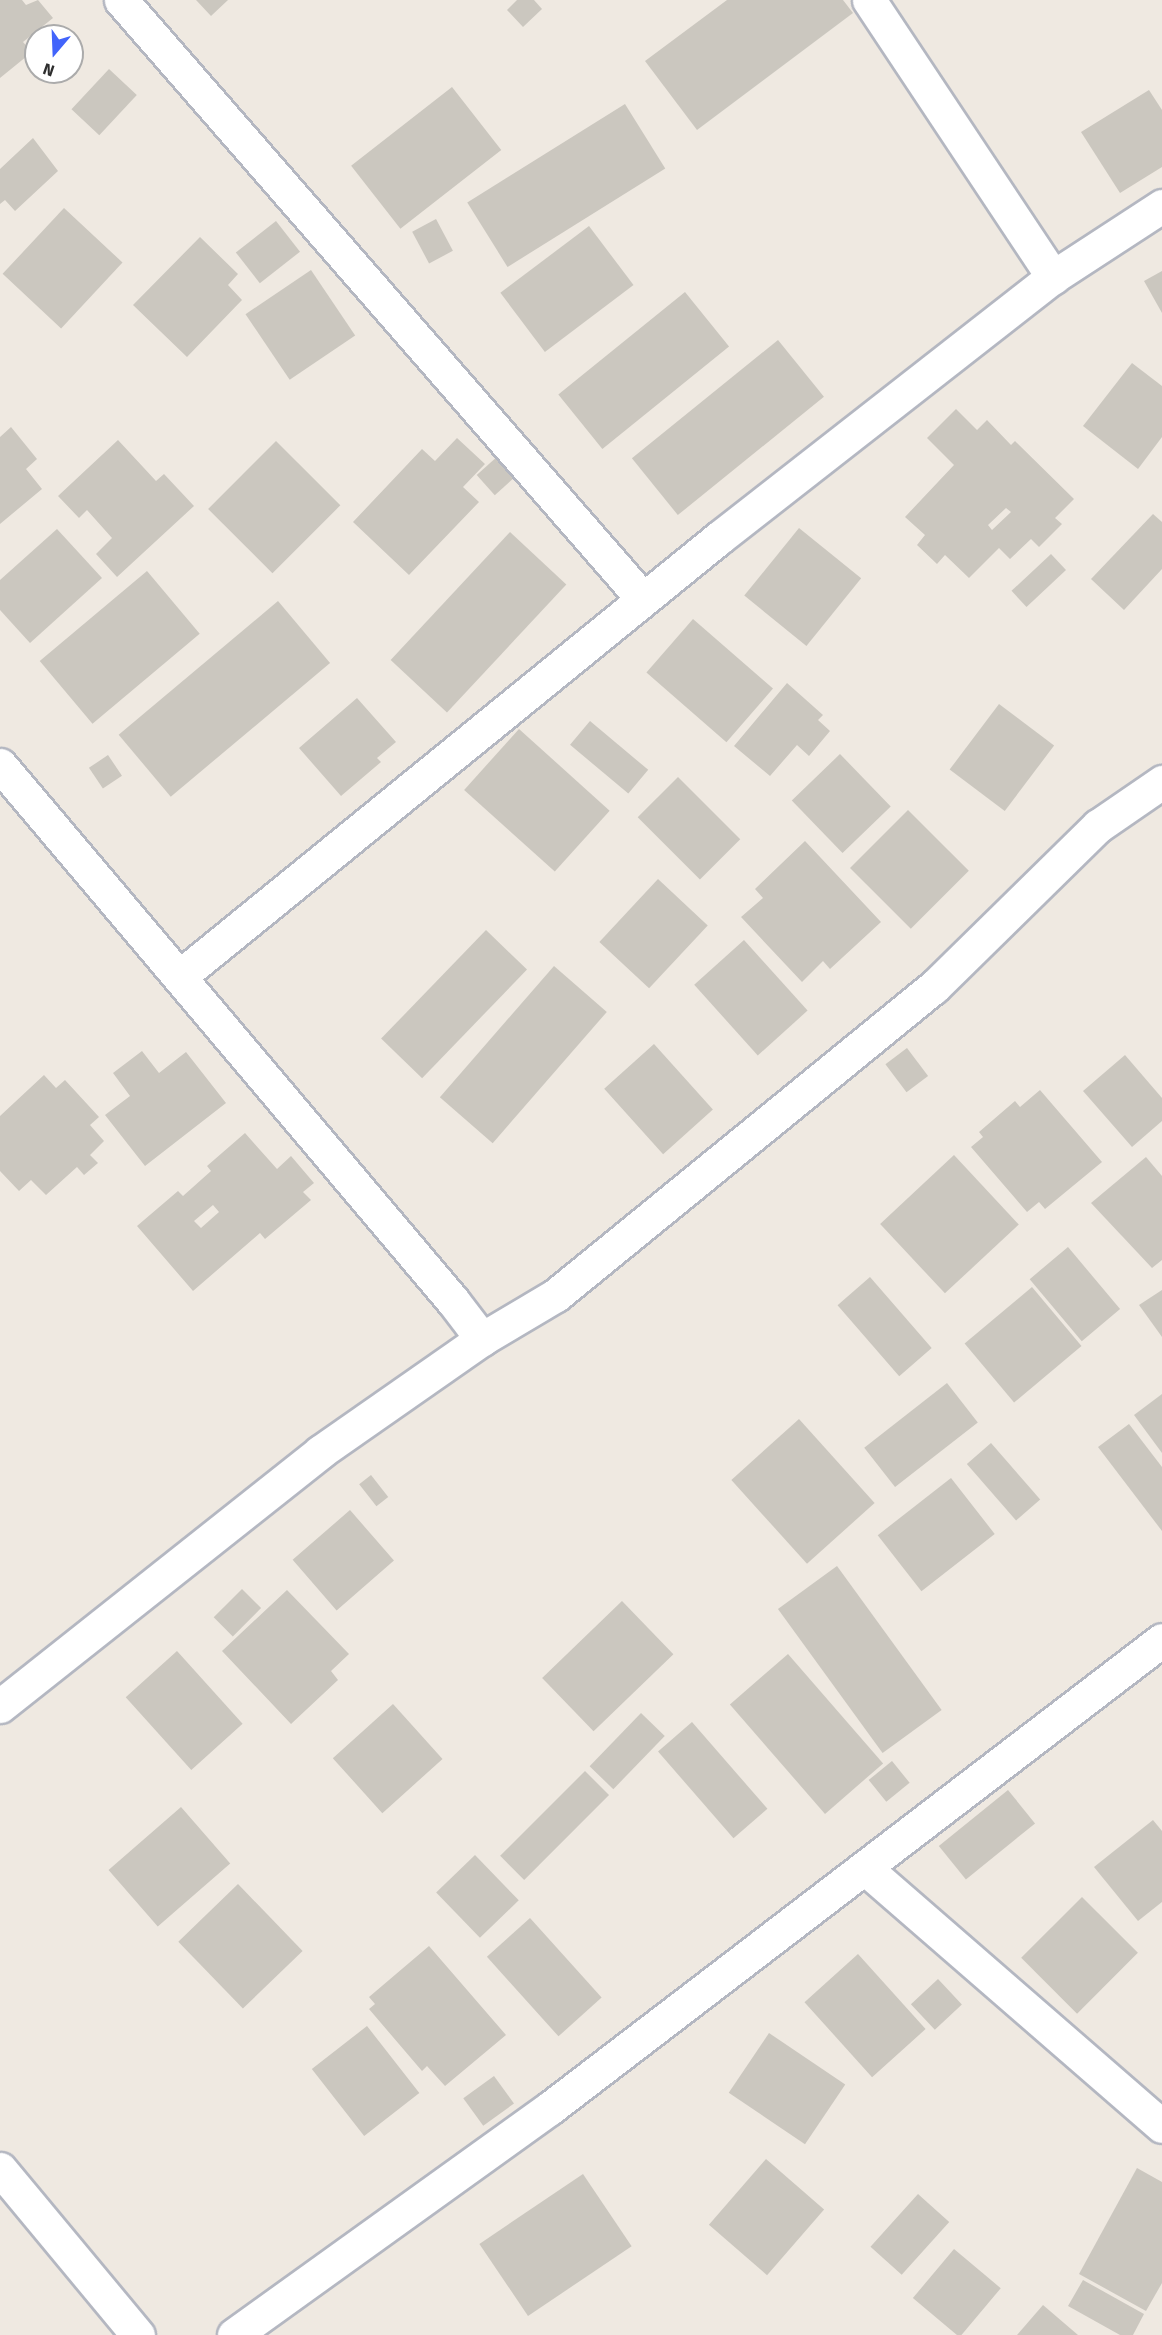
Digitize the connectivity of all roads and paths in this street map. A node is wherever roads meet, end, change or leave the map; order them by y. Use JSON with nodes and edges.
{"nodes":[{"id":1,"x":121,"y":0,"type":"edge"},
{"id":2,"x":869,"y":0,"type":"edge"},
{"id":3,"x":1162,"y":206,"type":"edge"},
{"id":4,"x":1053,"y":277,"type":"junction"},
{"id":5,"x":643,"y":599,"type":"junction"},
{"id":6,"x":0,"y":765,"type":"edge"},
{"id":7,"x":1162,"y":782,"type":"edge"},
{"id":8,"x":179,"y":977,"type":"junction"},
{"id":9,"x":482,"y":1339,"type":"junction"},
{"id":10,"x":1162,"y":1640,"type":"edge"},
{"id":11,"x":0,"y":1706,"type":"edge"},
{"id":12,"x":865,"y":1868,"type":"junction"},
{"id":13,"x":1162,"y":2126,"type":"edge"},
{"id":14,"x":0,"y":2169,"type":"edge"},
{"id":15,"x":138,"y":2335,"type":"edge"},
{"id":16,"x":234,"y":2335,"type":"edge"}],
"edges":[{"from":1,"to":5,"type":"street"},
{"from":2,"to":4,"type":"street"},
{"from":3,"to":4,"type":"street"},
{"from":4,"to":5,"type":"street"},
{"from":5,"to":8,"type":"street"},
{"from":6,"to":8,"type":"street"},
{"from":7,"to":9,"type":"street"},
{"from":8,"to":9,"type":"street"},
{"from":9,"to":11,"type":"street"},
{"from":10,"to":12,"type":"street"},
{"from":12,"to":13,"type":"street"},
{"from":12,"to":16,"type":"street"},
{"from":14,"to":15,"type":"street"}]}
